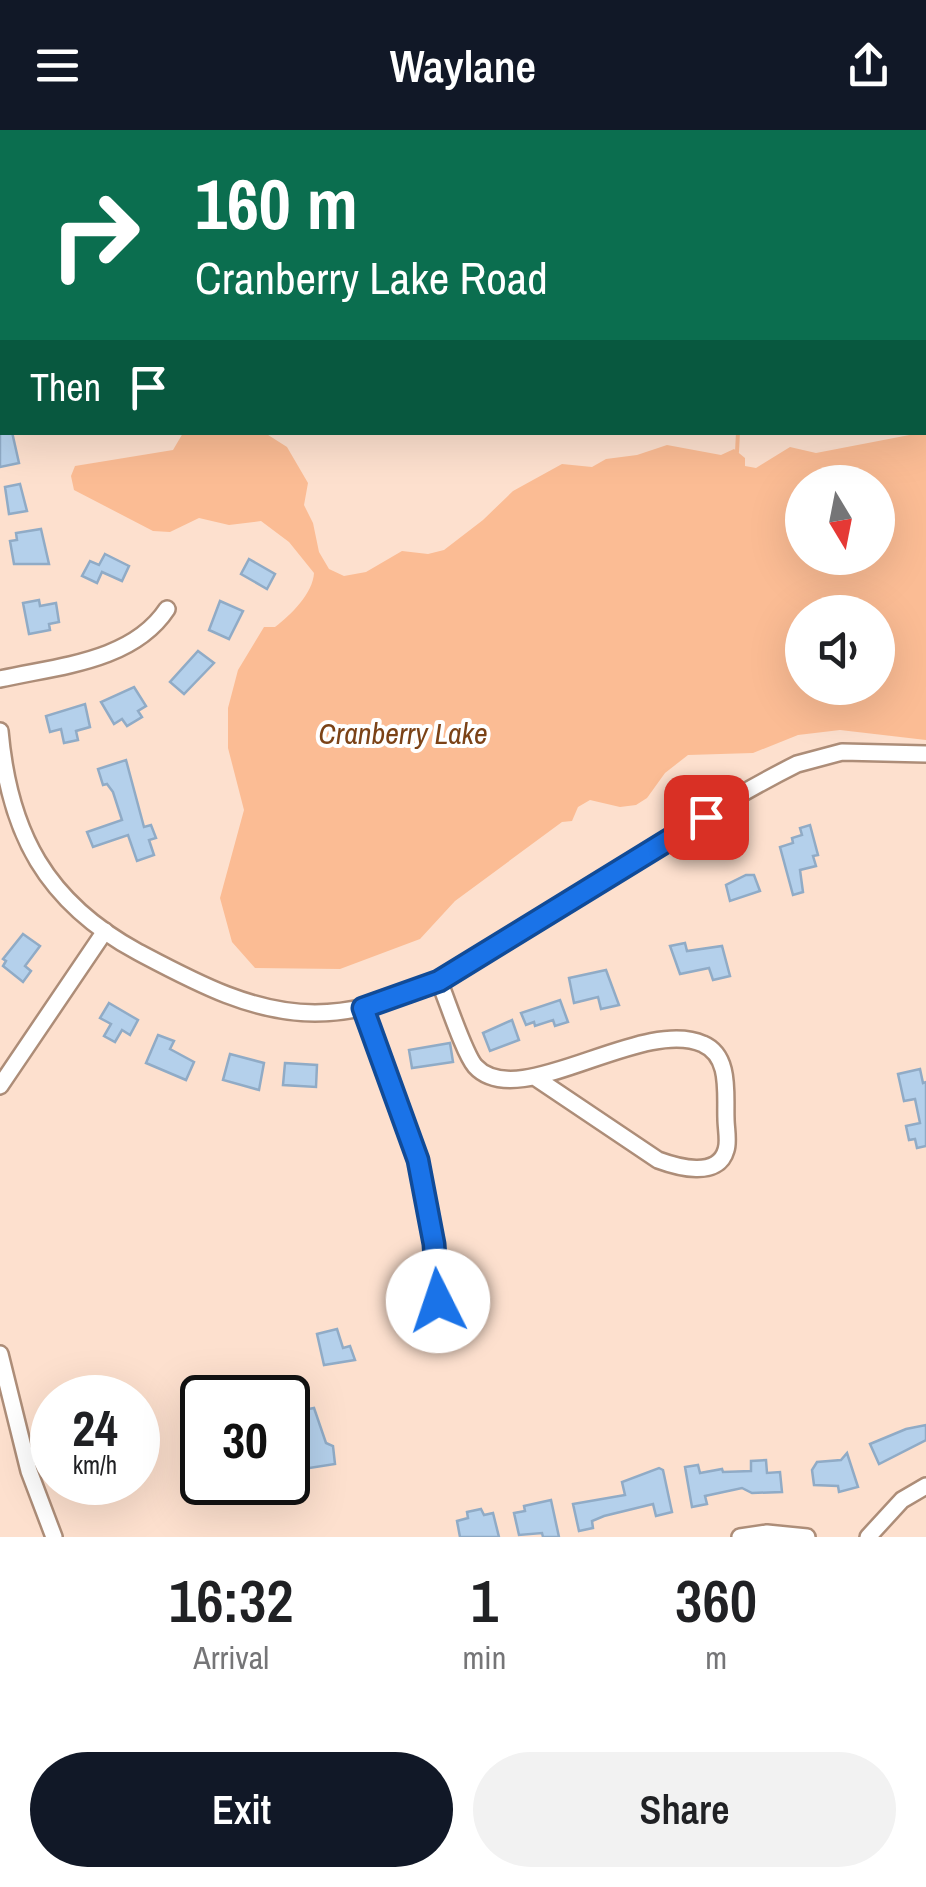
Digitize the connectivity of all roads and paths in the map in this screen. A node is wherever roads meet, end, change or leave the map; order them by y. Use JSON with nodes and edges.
{"nodes":[{"id":1,"x":166,"y":609,"type":"dead end"},
{"id":2,"x":0,"y":679,"type":"edge"},
{"id":3,"x":0,"y":732,"type":"edge"},
{"id":4,"x":926,"y":754,"type":"edge"},
{"id":5,"x":1,"y":768,"type":"edge"},
{"id":6,"x":105,"y":931,"type":"junction"},
{"id":7,"x":439,"y":981,"type":"junction"},
{"id":8,"x":363,"y":1008,"type":"junction"},
{"id":9,"x":536,"y":1078,"type":"junction"},
{"id":10,"x":0,"y":1086,"type":"edge"},
{"id":11,"x":435,"y":1336,"type":"dead end"},
{"id":12,"x":0,"y":1354,"type":"edge"},
{"id":13,"x":926,"y":1486,"type":"edge"},
{"id":14,"x":54,"y":1537,"type":"edge"},
{"id":15,"x":740,"y":1537,"type":"edge"},
{"id":16,"x":807,"y":1537,"type":"edge"},
{"id":17,"x":868,"y":1537,"type":"edge"}],
"edges":[{"from":1,"to":2,"type":"street"},
{"from":3,"to":5,"type":"street"},
{"from":4,"to":7,"type":"street"},
{"from":5,"to":6,"type":"street"},
{"from":6,"to":8,"type":"street"},
{"from":6,"to":10,"type":"street"},
{"from":7,"to":8,"type":"street"},
{"from":7,"to":9,"type":"street"},
{"from":8,"to":11,"type":"street"},
{"from":9,"to":9,"type":"street"},
{"from":12,"to":14,"type":"street"},
{"from":13,"to":17,"type":"street"},
{"from":15,"to":16,"type":"street"}]}
